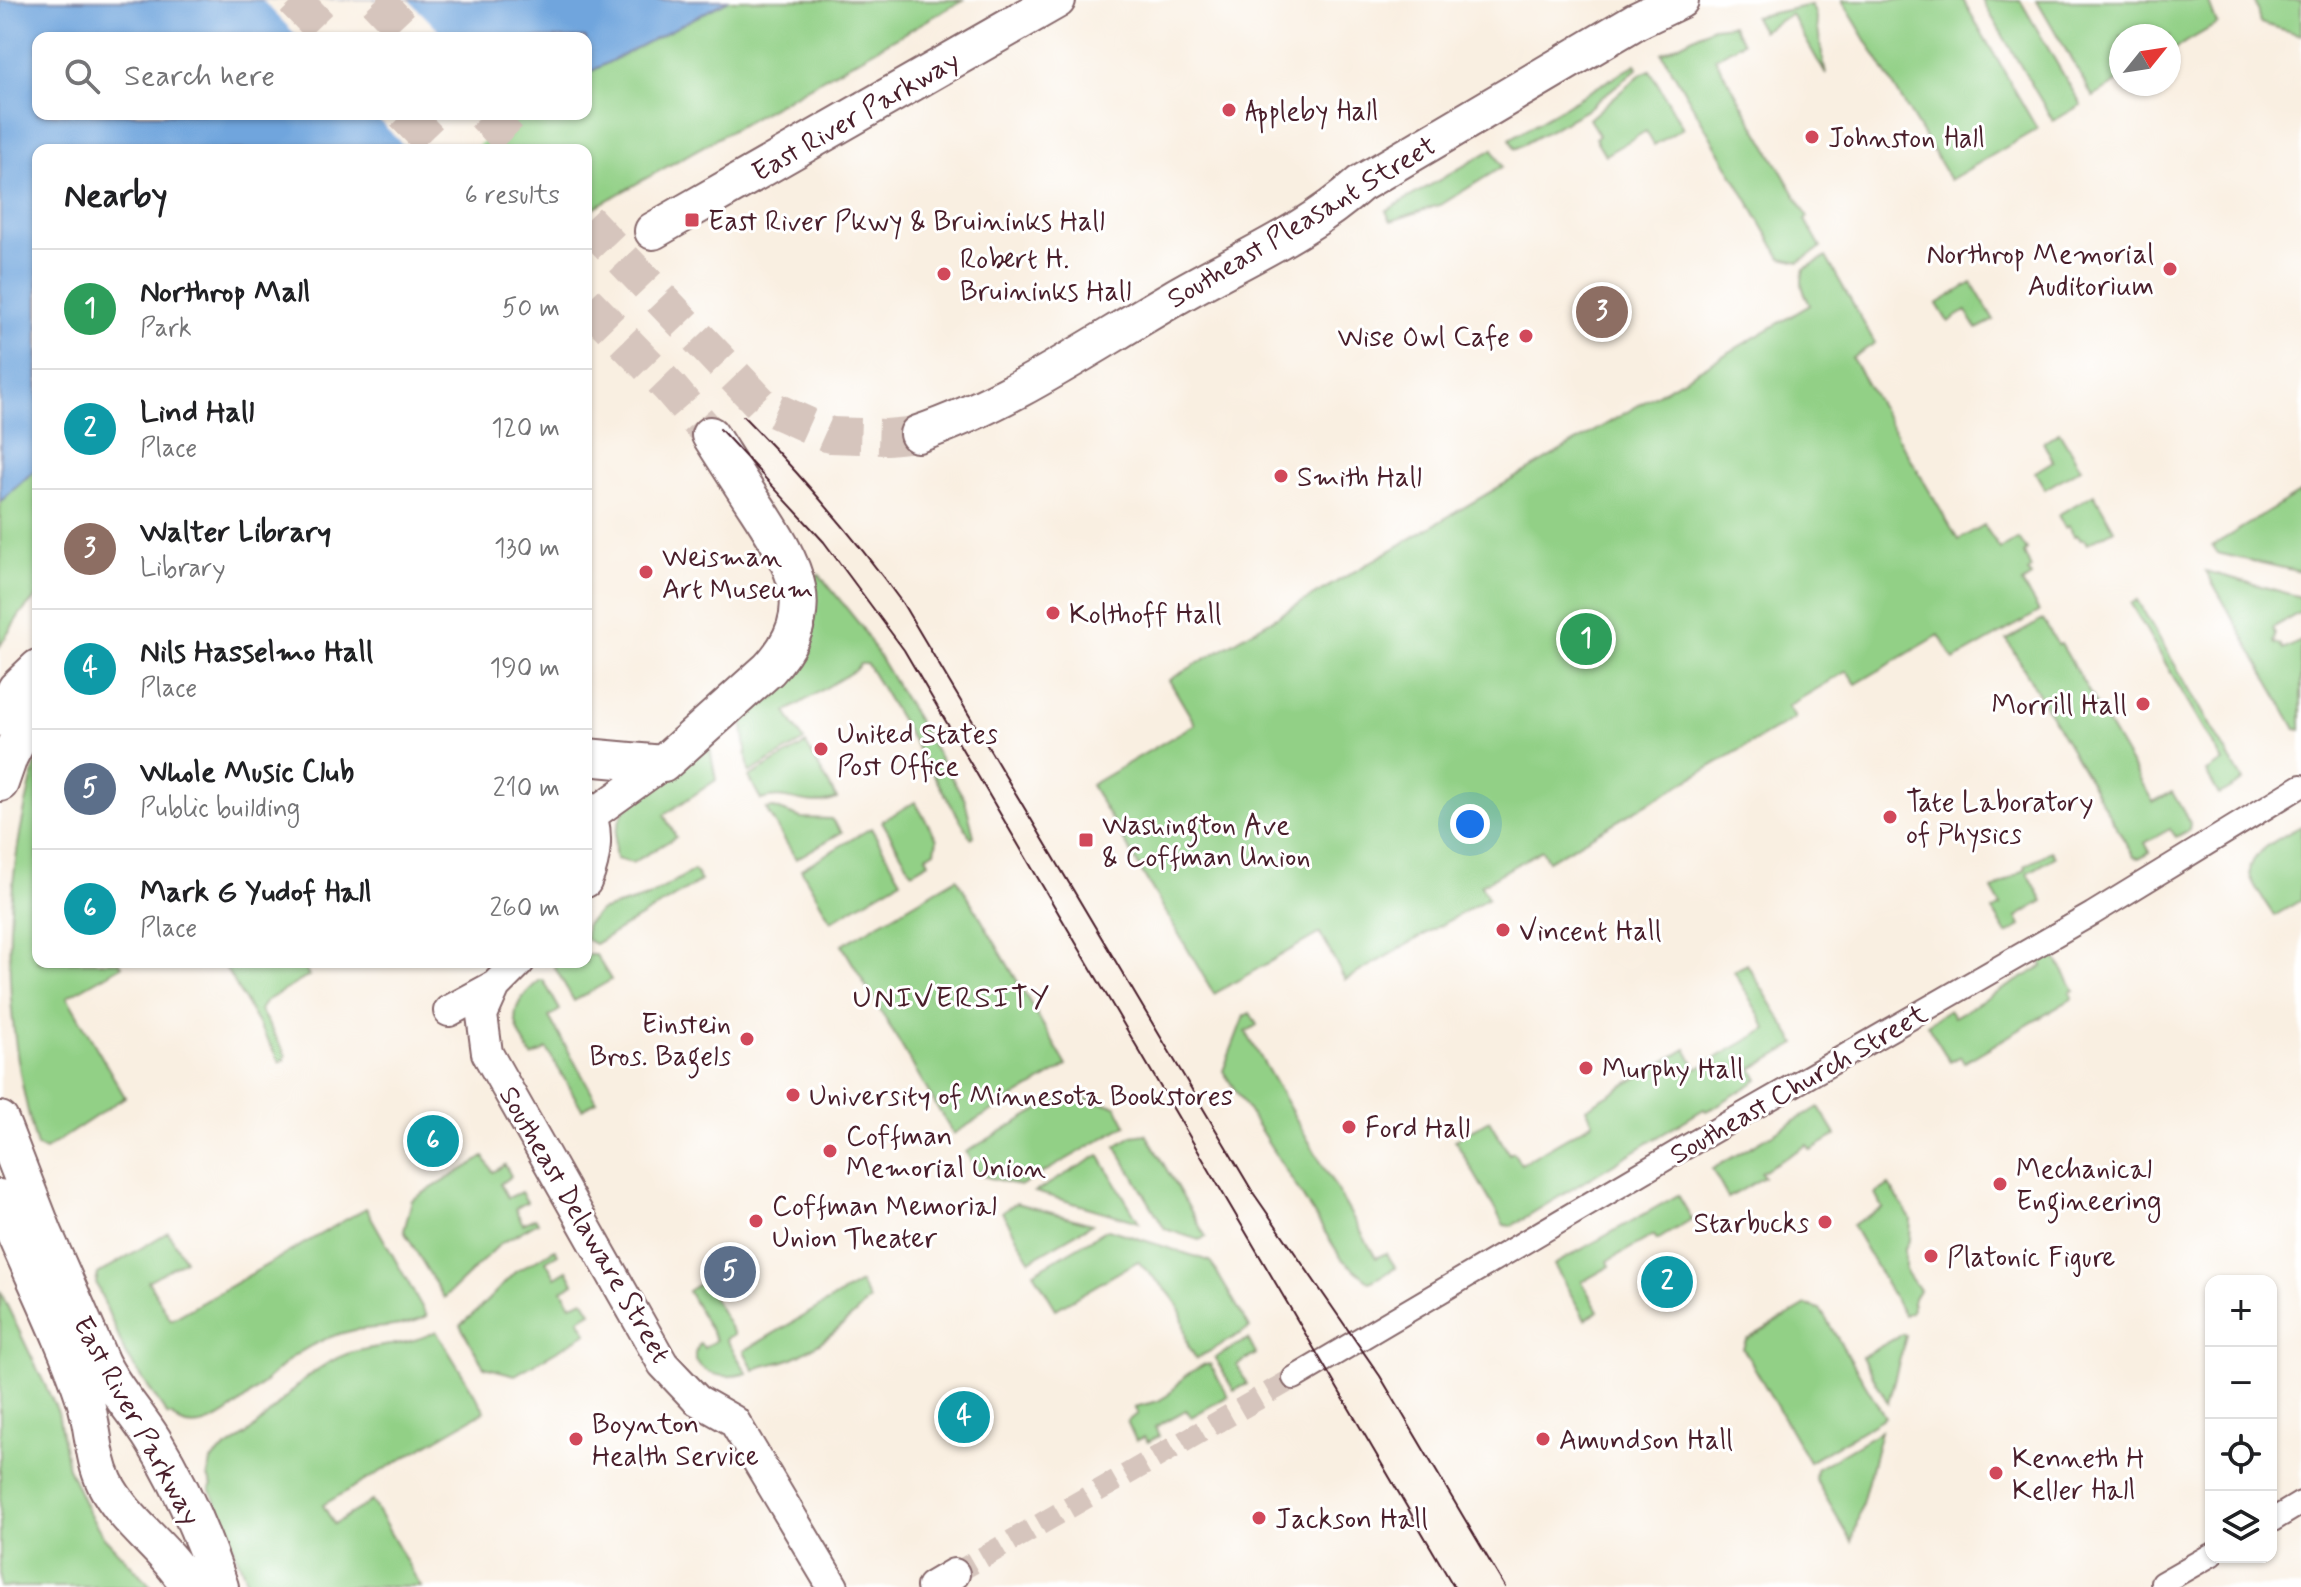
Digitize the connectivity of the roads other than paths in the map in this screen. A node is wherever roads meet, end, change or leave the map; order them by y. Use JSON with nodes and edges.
{"nodes":[{"id":1,"x":1057,"y":0,"type":"edge"},
{"id":2,"x":1680,"y":0,"type":"edge"},
{"id":3,"x":653,"y":231,"type":"dead end"},
{"id":4,"x":918,"y":434,"type":"tunnel mouth"},
{"id":5,"x":710,"y":435,"type":"tunnel mouth"},
{"id":6,"x":32,"y":674,"type":"edge"},
{"id":7,"x":32,"y":713,"type":"edge"},
{"id":8,"x":0,"y":721,"type":"edge"},
{"id":9,"x":592,"y":758,"type":"edge"},
{"id":10,"x":663,"y":764,"type":"junction"},
{"id":11,"x":0,"y":783,"type":"edge"},
{"id":12,"x":2301,"y":786,"type":"edge"},
{"id":13,"x":592,"y":808,"type":"edge"},
{"id":14,"x":592,"y":824,"type":"edge"},
{"id":15,"x":592,"y":867,"type":"edge"},
{"id":16,"x":513,"y":968,"type":"edge"},
{"id":17,"x":495,"y":986,"type":"junction"},
{"id":18,"x":449,"y":1011,"type":"dead end"},
{"id":19,"x":0,"y":1120,"type":"edge"},
{"id":20,"x":0,"y":1198,"type":"edge"},
{"id":21,"x":1294,"y":1378,"type":"tunnel mouth"},
{"id":22,"x":2301,"y":1503,"type":"edge"},
{"id":23,"x":2277,"y":1517,"type":"edge"},
{"id":24,"x":2205,"y":1558,"type":"edge"},
{"id":25,"x":2162,"y":1583,"type":"dead end"},
{"id":26,"x":189,"y":1587,"type":"edge"},
{"id":27,"x":220,"y":1587,"type":"edge"},
{"id":28,"x":833,"y":1587,"type":"edge"}],
"edges":[{"from":1,"to":3,"type":"street","name":"East River Parkway"},
{"from":2,"to":4,"type":"street","name":"Southeast Pleasant Street"},
{"from":5,"to":10,"type":"street"},
{"from":6,"to":8,"type":"street"},
{"from":7,"to":11,"type":"street"},
{"from":9,"to":10,"type":"street"},
{"from":10,"to":13,"type":"street"},
{"from":12,"to":21,"type":"street","name":"Southeast Church Street"},
{"from":14,"to":15,"type":"street"},
{"from":16,"to":17,"type":"street","name":"Southeast Delaware Street"},
{"from":17,"to":18,"type":"street"},
{"from":17,"to":28,"type":"street","name":"Southeast Delaware Street"},
{"from":19,"to":27,"type":"street","name":"East River Parkway"},
{"from":20,"to":26,"type":"street","name":"East River Parkway"},
{"from":22,"to":23,"type":"street"},
{"from":24,"to":25,"type":"street"}]}
